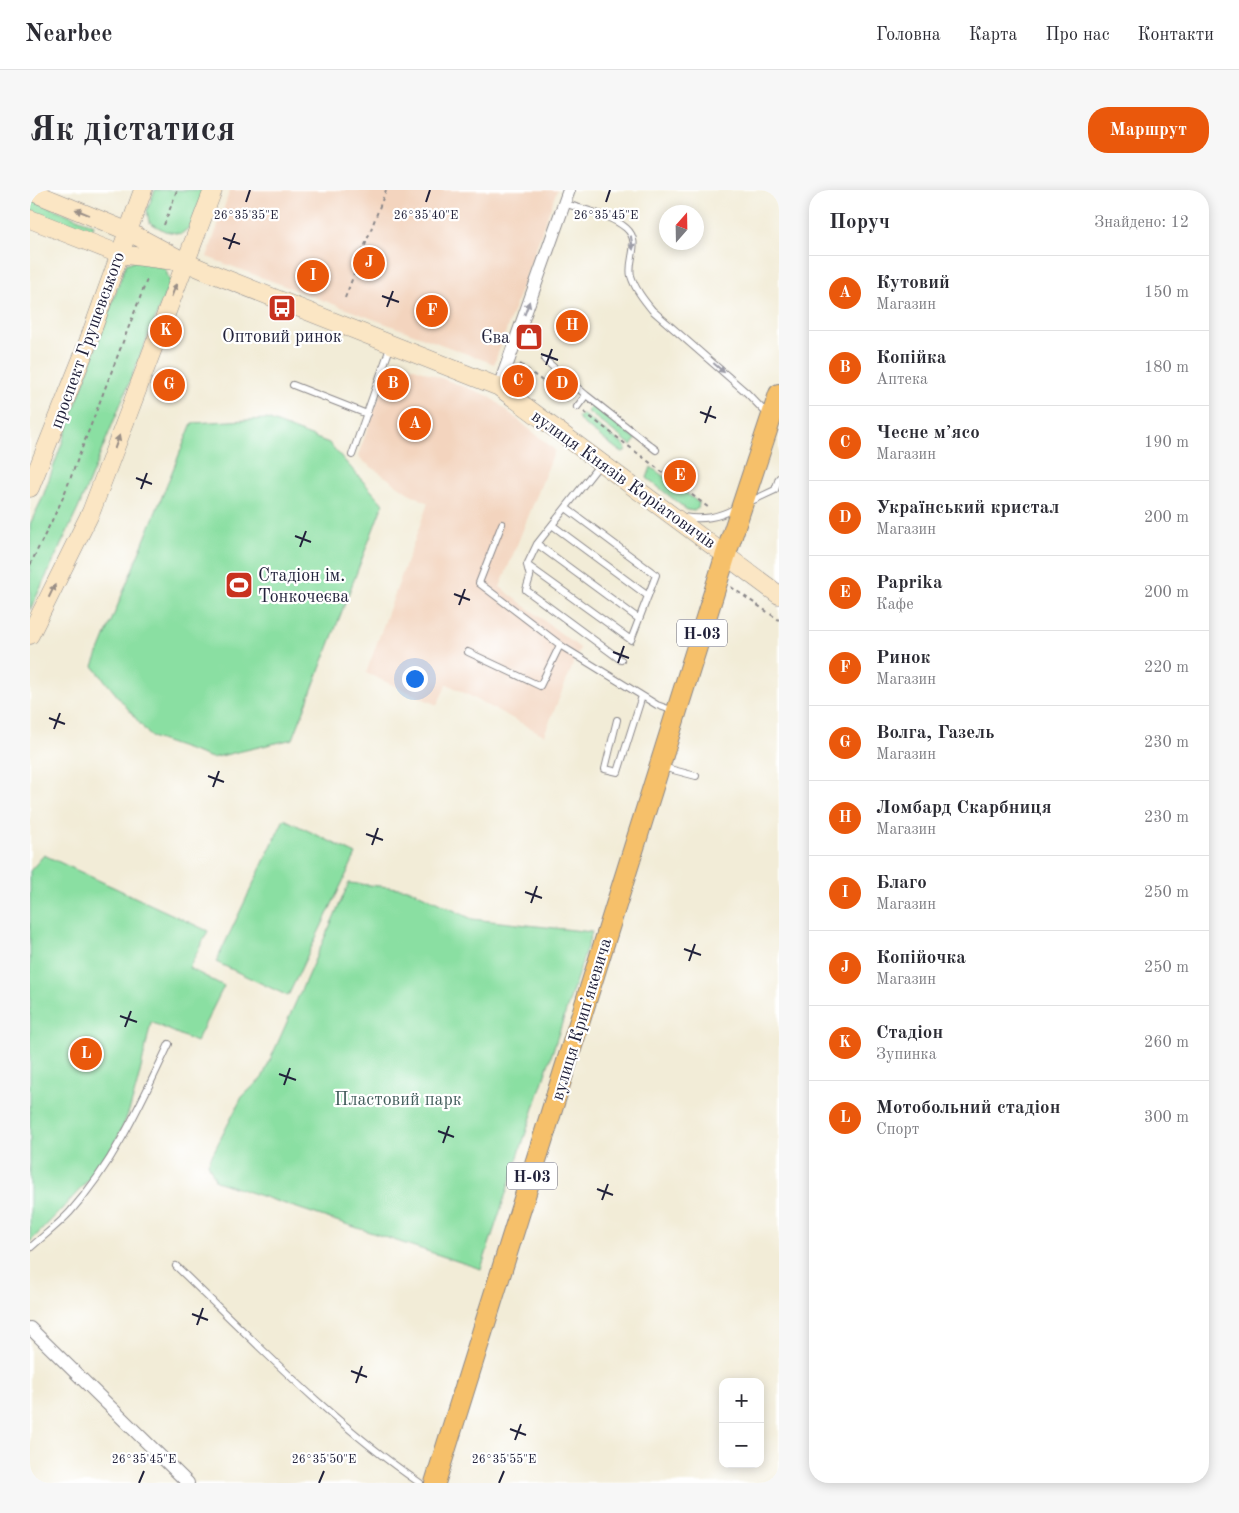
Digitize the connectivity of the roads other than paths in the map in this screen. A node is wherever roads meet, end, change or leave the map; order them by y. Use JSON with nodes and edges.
{"nodes":[{"id":1,"x":143,"y":190,"type":"edge"},
{"id":2,"x":213,"y":190,"type":"edge"},
{"id":3,"x":569,"y":190,"type":"edge"},
{"id":4,"x":30,"y":191,"type":"edge"},
{"id":5,"x":564,"y":203,"type":"junction"},
{"id":6,"x":30,"y":219,"type":"edge"},
{"id":7,"x":127,"y":230,"type":"junction"},
{"id":8,"x":119,"y":254,"type":"junction"},
{"id":9,"x":185,"y":262,"type":"junction"},
{"id":10,"x":392,"y":344,"type":"junction"},
{"id":11,"x":545,"y":360,"type":"dead end"},
{"id":12,"x":293,"y":385,"type":"dead end"},
{"id":13,"x":499,"y":386,"type":"junction"},
{"id":14,"x":586,"y":395,"type":"junction"},
{"id":15,"x":776,"y":405,"type":"edge"},
{"id":16,"x":577,"y":407,"type":"road end"},
{"id":17,"x":367,"y":414,"type":"junction"},
{"id":18,"x":656,"y":450,"type":"dead end"},
{"id":19,"x":352,"y":455,"type":"dead end"},
{"id":20,"x":601,"y":462,"type":"junction"},
{"id":21,"x":779,"y":478,"type":"edge"},
{"id":22,"x":30,"y":487,"type":"edge"},
{"id":23,"x":742,"y":505,"type":"junction"},
{"id":24,"x":566,"y":508,"type":"junction"},
{"id":25,"x":675,"y":516,"type":"junction"},
{"id":26,"x":502,"y":524,"type":"dead end"},
{"id":27,"x":552,"y":525,"type":"junction"},
{"id":28,"x":537,"y":544,"type":"junction"},
{"id":29,"x":726,"y":554,"type":"junction"},
{"id":30,"x":527,"y":565,"type":"junction"},
{"id":31,"x":779,"y":595,"type":"edge"},
{"id":32,"x":648,"y":596,"type":"junction"},
{"id":33,"x":639,"y":620,"type":"junction"},
{"id":34,"x":30,"y":635,"type":"edge"},
{"id":35,"x":560,"y":645,"type":"junction"},
{"id":36,"x":468,"y":652,"type":"dead end"},
{"id":37,"x":621,"y":660,"type":"dead end"},
{"id":38,"x":642,"y":696,"type":"junction"},
{"id":39,"x":678,"y":712,"type":"junction"},
{"id":40,"x":617,"y":720,"type":"dead end"},
{"id":41,"x":661,"y":766,"type":"junction"},
{"id":42,"x":696,"y":776,"type":"dead end"},
{"id":43,"x":169,"y":1044,"type":"dead end"},
{"id":44,"x":30,"y":1248,"type":"edge"},
{"id":45,"x":176,"y":1266,"type":"dead end"},
{"id":46,"x":30,"y":1328,"type":"edge"},
{"id":47,"x":188,"y":1483,"type":"edge"},
{"id":48,"x":420,"y":1483,"type":"edge"},
{"id":49,"x":435,"y":1483,"type":"edge"}],
"edges":[{"from":1,"to":7,"type":"main road","name":"проспект Грушевського"},
{"from":2,"to":9,"type":"main road"},
{"from":3,"to":5,"type":"street"},
{"from":7,"to":4,"type":"main road","name":"вулиця Князів Коріатовичів","one_way":true},
{"from":13,"to":5,"type":"street","one_way":true},
{"from":5,"to":15,"type":"lane","one_way":true},
{"from":6,"to":8,"type":"main road","name":"вулиця Князів Коріатовичів"},
{"from":7,"to":8,"type":"main road","name":"проспект Грушевського"},
{"from":7,"to":9,"type":"main road","name":"вулиця Князів Коріатовичів"},
{"from":8,"to":9,"type":"main road","name":"вулиця Князів Коріатовичів"},
{"from":8,"to":22,"type":"main road","name":"проспект Грушевського"},
{"from":9,"to":10,"type":"main road","name":"вулиця Князів Коріатовичів"},
{"from":34,"to":9,"type":"main road","one_way":true},
{"from":10,"to":13,"type":"main road","name":"вулиця Князів Коріатовичів"},
{"from":10,"to":17,"type":"lane"},
{"from":11,"to":14,"type":"lane"},
{"from":12,"to":17,"type":"lane"},
{"from":13,"to":20,"type":"main road","name":"вулиця Князів Коріатовичів"},
{"from":14,"to":16,"type":"lane"},
{"from":14,"to":18,"type":"lane"},
{"from":15,"to":23,"type":"main road","number":"Н-03"},
{"from":17,"to":19,"type":"lane"},
{"from":20,"to":24,"type":"lane"},
{"from":20,"to":25,"type":"main road","name":"вулиця Князів Коріатовичів"},
{"from":21,"to":23,"type":"lane"},
{"from":23,"to":25,"type":"lane"},
{"from":23,"to":29,"type":"main road","number":"Н-03"},
{"from":24,"to":27,"type":"lane"},
{"from":24,"to":32,"type":"lane"},
{"from":25,"to":29,"type":"main road","name":"вулиця Князів Коріатовичів"},
{"from":26,"to":35,"type":"lane"},
{"from":27,"to":28,"type":"lane"},
{"from":27,"to":32,"type":"lane"},
{"from":28,"to":30,"type":"lane"},
{"from":28,"to":33,"type":"lane"},
{"from":29,"to":31,"type":"main road","name":"вулиця Князів Коріатовичів"},
{"from":29,"to":39,"type":"main road","name":"вулиця Крипʼякевича","number":"Н-03"},
{"from":30,"to":33,"type":"lane"},
{"from":30,"to":37,"type":"lane"},
{"from":32,"to":33,"type":"lane"},
{"from":35,"to":36,"type":"lane"},
{"from":35,"to":38,"type":"lane"},
{"from":38,"to":39,"type":"lane"},
{"from":38,"to":40,"type":"lane"},
{"from":39,"to":41,"type":"main road","name":"вулиця Крипʼякевича","number":"Н-03"},
{"from":41,"to":42,"type":"lane"},
{"from":41,"to":49,"type":"main road","name":"вулиця Крипʼякевича","number":"Н-03"},
{"from":43,"to":44,"type":"lane"},
{"from":45,"to":48,"type":"lane"},
{"from":46,"to":47,"type":"street"}]}
